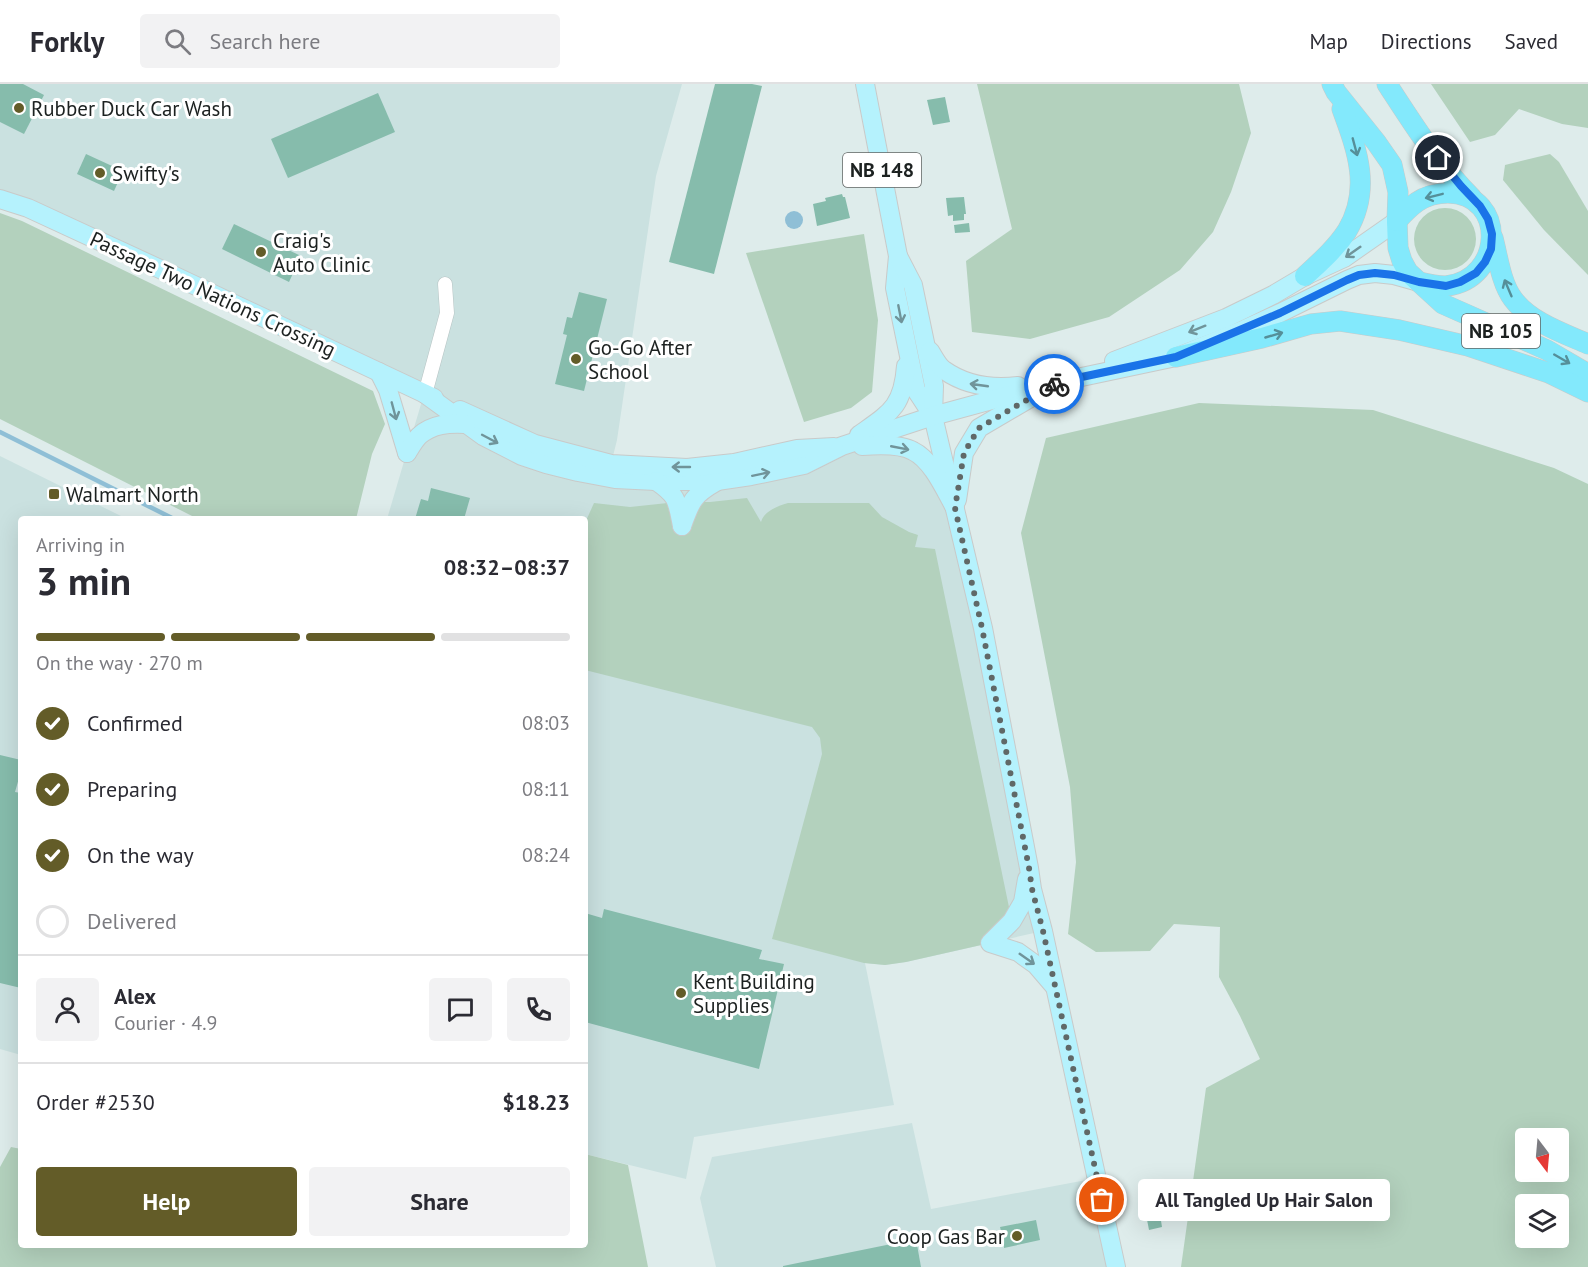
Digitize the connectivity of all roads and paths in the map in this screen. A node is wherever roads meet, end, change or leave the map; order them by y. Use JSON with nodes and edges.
{"nodes":[{"id":1,"x":865,"y":84,"type":"edge"},
{"id":2,"x":1387,"y":84,"type":"edge"},
{"id":3,"x":1334,"y":88,"type":"edge"},
{"id":4,"x":0,"y":199,"type":"edge"},
{"id":5,"x":1480,"y":206,"type":"junction"},
{"id":6,"x":1397,"y":221,"type":"junction"},
{"id":7,"x":1492,"y":234,"type":"junction"},
{"id":8,"x":898,"y":256,"type":"junction"},
{"id":9,"x":1305,"y":276,"type":"junction"},
{"id":10,"x":1419,"y":282,"type":"junction"},
{"id":11,"x":445,"y":284,"type":"dead end"},
{"id":12,"x":1588,"y":344,"type":"edge"},
{"id":13,"x":926,"y":345,"type":"junction"},
{"id":14,"x":908,"y":350,"type":"junction"},
{"id":15,"x":1176,"y":357,"type":"junction"},
{"id":16,"x":379,"y":372,"type":"junction"},
{"id":17,"x":1588,"y":374,"type":"edge"},
{"id":18,"x":1058,"y":382,"type":"junction"},
{"id":19,"x":1588,"y":392,"type":"edge"},
{"id":20,"x":425,"y":394,"type":"junction"},
{"id":21,"x":933,"y":416,"type":"junction"},
{"id":22,"x":466,"y":424,"type":"junction"},
{"id":23,"x":842,"y":446,"type":"junction"},
{"id":24,"x":656,"y":481,"type":"junction"},
{"id":25,"x":717,"y":481,"type":"junction"},
{"id":26,"x":955,"y":508,"type":"junction"},
{"id":27,"x":1029,"y":868,"type":"junction"},
{"id":28,"x":1055,"y":987,"type":"junction"},
{"id":29,"x":1116,"y":1267,"type":"edge"}],
"edges":[{"from":1,"to":8,"type":"main road","number":"NB 148"},
{"from":2,"to":5,"type":"highway"},
{"from":3,"to":6,"type":"highway"},
{"from":3,"to":9,"type":"highway","one_way":true},
{"from":4,"to":16,"type":"main road","name":"Passage Two Nations Crossing"},
{"from":5,"to":6,"type":"highway","one_way":true},
{"from":5,"to":7,"type":"highway"},
{"from":6,"to":9,"type":"main road","name":"Passage Two Nations Crossing","one_way":true},
{"from":6,"to":10,"type":"highway"},
{"from":7,"to":10,"type":"highway"},
{"from":12,"to":7,"type":"highway","number":"NB 105","one_way":true},
{"from":8,"to":13,"type":"main road","number":"NB 148"},
{"from":8,"to":14,"type":"main road","number":"NB 148","one_way":true},
{"from":9,"to":18,"type":"main road","name":"Passage Two Nations Crossing","one_way":true},
{"from":10,"to":15,"type":"main road","name":"Passage Two Nations Crossing"},
{"from":10,"to":17,"type":"highway","number":"NB 105","one_way":true},
{"from":11,"to":20,"type":"street"},
{"from":18,"to":13,"type":"main road","one_way":true},
{"from":13,"to":21,"type":"main road","number":"NB 148"},
{"from":14,"to":21,"type":"main road","number":"NB 148"},
{"from":14,"to":23,"type":"main road"},
{"from":15,"to":18,"type":"main road","name":"Passage Two Nations Crossing"},
{"from":15,"to":19,"type":"highway","one_way":true},
{"from":16,"to":20,"type":"main road","name":"Passage Two Nations Crossing"},
{"from":16,"to":22,"type":"main road","one_way":true},
{"from":18,"to":21,"type":"main road","name":"Passage Two Nations Crossing"},
{"from":18,"to":26,"type":"main road"},
{"from":20,"to":22,"type":"main road","name":"Passage Two Nations Crossing"},
{"from":23,"to":20,"type":"main road","name":"Passage Two Nations Crossing","one_way":true},
{"from":21,"to":23,"type":"main road","name":"Passage Two Nations Crossing"},
{"from":21,"to":26,"type":"main road","number":"NB 148"},
{"from":22,"to":24,"type":"main road","name":"Passage Two Nations Crossing","one_way":true},
{"from":25,"to":23,"type":"main road","name":"Passage Two Nations Crossing","one_way":true},
{"from":23,"to":26,"type":"main road","one_way":true},
{"from":24,"to":25,"type":"main road","name":"Passage Two Nations Crossing"},
{"from":24,"to":25,"type":"main road"},
{"from":26,"to":27,"type":"main road","number":"NB 148"},
{"from":27,"to":28,"type":"main road","number":"NB 148"},
{"from":27,"to":28,"type":"main road","one_way":true},
{"from":28,"to":29,"type":"main road","number":"NB 148"}]}
